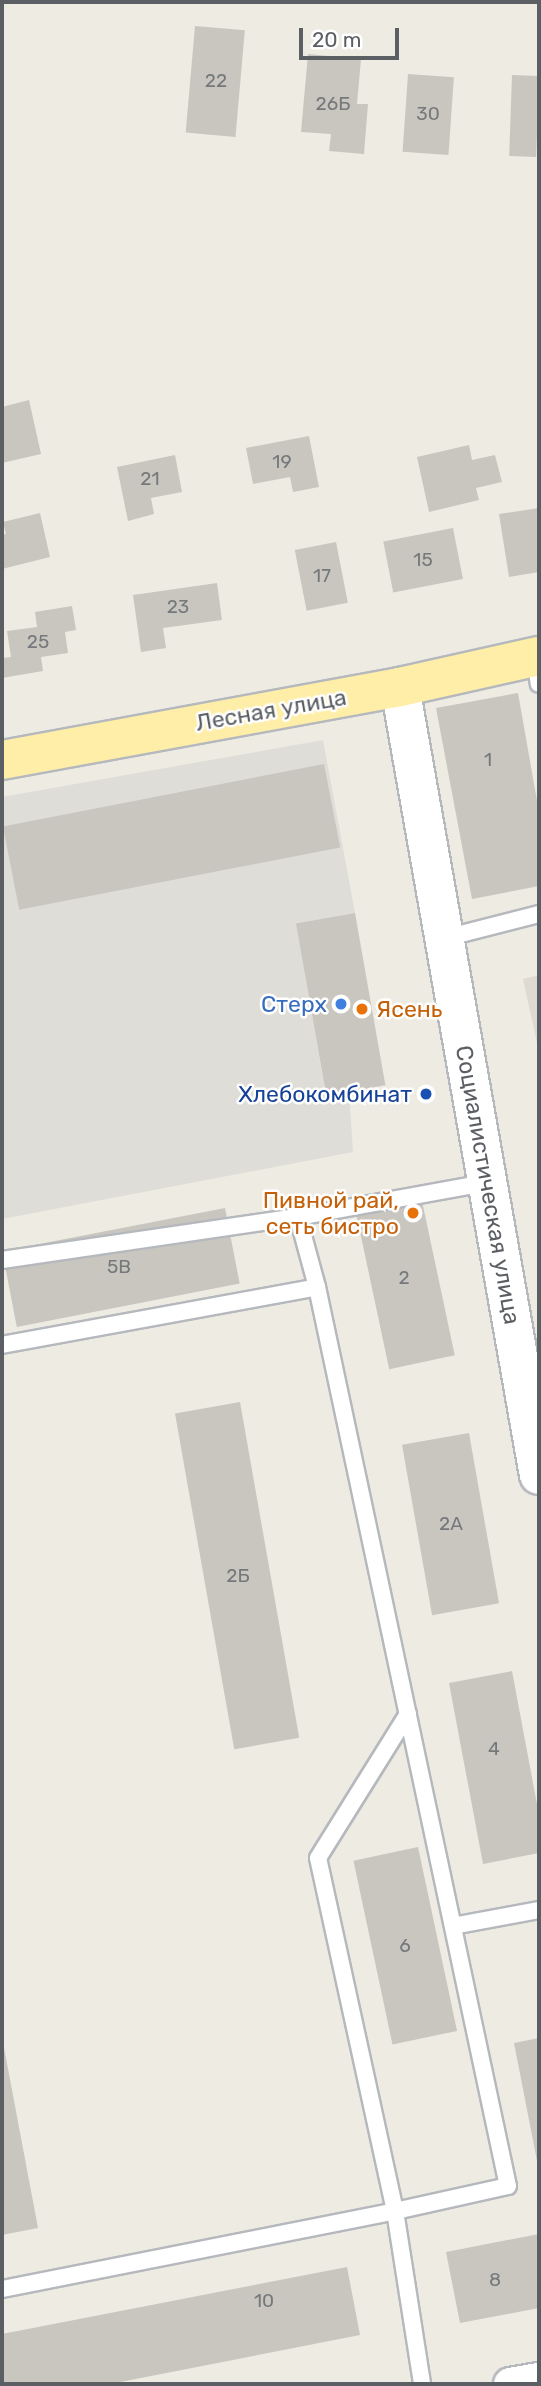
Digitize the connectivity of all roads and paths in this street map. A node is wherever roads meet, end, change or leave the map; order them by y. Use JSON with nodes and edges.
{"nodes":[{"id":1,"x":538,"y":666,"type":"edge"},
{"id":2,"x":400,"y":687,"type":"junction"},
{"id":3,"x":2,"y":760,"type":"edge"},
{"id":4,"x":539,"y":914,"type":"edge"},
{"id":5,"x":445,"y":938,"type":"junction"},
{"id":6,"x":486,"y":1183,"type":"junction"},
{"id":7,"x":298,"y":1217,"type":"junction"},
{"id":8,"x":2,"y":1260,"type":"edge"},
{"id":9,"x":317,"y":1287,"type":"junction"},
{"id":10,"x":2,"y":1345,"type":"edge"},
{"id":11,"x":539,"y":1475,"type":"edge"},
{"id":12,"x":408,"y":1714,"type":"junction"},
{"id":13,"x":539,"y":1910,"type":"edge"},
{"id":14,"x":453,"y":1926,"type":"junction"},
{"id":15,"x":395,"y":2211,"type":"junction"},
{"id":16,"x":2,"y":2289,"type":"edge"},
{"id":17,"x":539,"y":2379,"type":"edge"},
{"id":18,"x":422,"y":2384,"type":"edge"},
{"id":19,"x":510,"y":2384,"type":"edge"}],
"edges":[{"from":1,"to":2,"type":"main road","name":"Лесная улица"},
{"from":2,"to":3,"type":"main road","name":"Лесная улица"},
{"from":2,"to":5,"type":"street","name":"Социалистическая улица"},
{"from":4,"to":5,"type":"lane"},
{"from":5,"to":6,"type":"street","name":"Социалистическая улица"},
{"from":6,"to":7,"type":"lane"},
{"from":6,"to":11,"type":"street","name":"Социалистическая улица"},
{"from":7,"to":8,"type":"lane"},
{"from":7,"to":9,"type":"lane"},
{"from":9,"to":10,"type":"lane"},
{"from":9,"to":12,"type":"lane"},
{"from":12,"to":14,"type":"lane"},
{"from":12,"to":15,"type":"lane"},
{"from":13,"to":14,"type":"lane"},
{"from":14,"to":15,"type":"lane"},
{"from":15,"to":16,"type":"lane"},
{"from":15,"to":18,"type":"lane"},
{"from":17,"to":19,"type":"street"}]}
